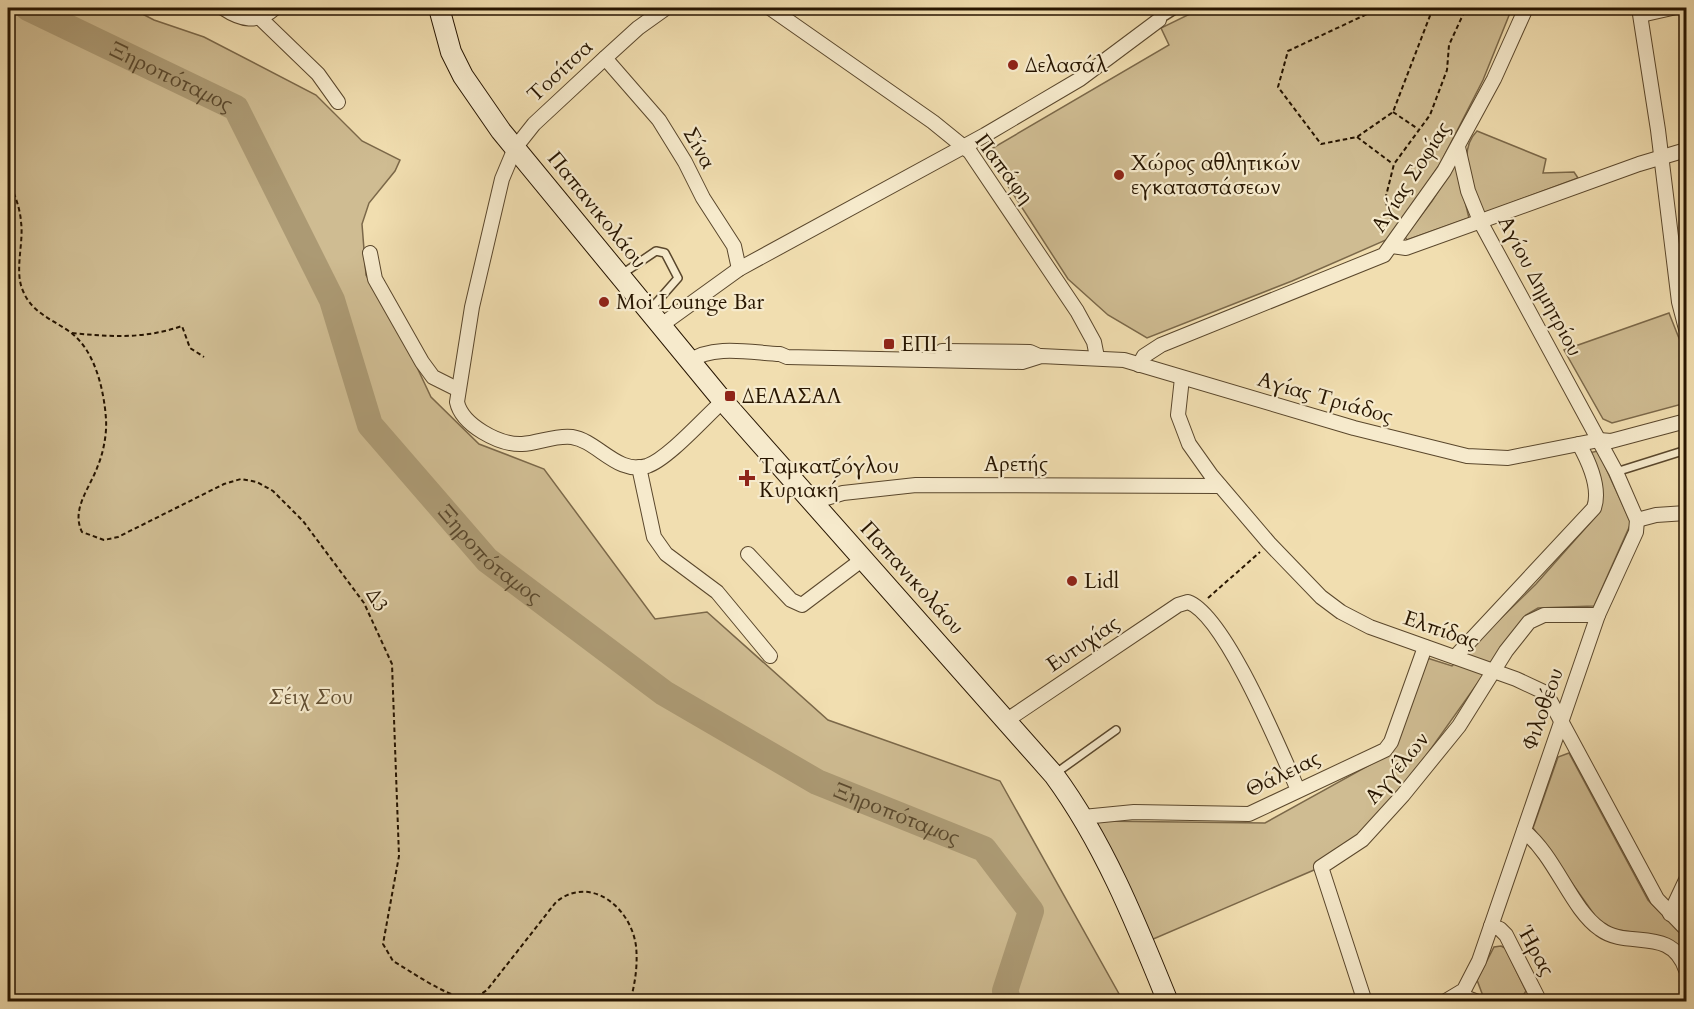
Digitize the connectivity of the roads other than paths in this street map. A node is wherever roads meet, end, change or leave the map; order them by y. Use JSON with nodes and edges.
{"nodes":[{"id":1,"x":223,"y":8,"type":"edge"},
{"id":2,"x":275,"y":8,"type":"edge"},
{"id":3,"x":439,"y":8,"type":"edge"},
{"id":4,"x":666,"y":8,"type":"edge"},
{"id":5,"x":770,"y":8,"type":"edge"},
{"id":6,"x":1178,"y":8,"type":"edge"},
{"id":7,"x":1526,"y":8,"type":"edge"},
{"id":8,"x":1672,"y":8,"type":"edge"},
{"id":9,"x":1640,"y":11,"type":"edge"},
{"id":10,"x":260,"y":18,"type":"junction"},
{"id":11,"x":1159,"y":20,"type":"joint"},
{"id":12,"x":605,"y":58,"type":"junction"},
{"id":13,"x":338,"y":102,"type":"dead end"},
{"id":14,"x":963,"y":146,"type":"junction"},
{"id":15,"x":1458,"y":147,"type":"junction"},
{"id":16,"x":515,"y":148,"type":"junction"},
{"id":17,"x":1686,"y":150,"type":"edge"},
{"id":18,"x":1662,"y":157,"type":"junction"},
{"id":19,"x":1481,"y":223,"type":"junction"},
{"id":20,"x":1396,"y":241,"type":"junction"},
{"id":21,"x":370,"y":253,"type":"dead end"},
{"id":22,"x":739,"y":269,"type":"junction"},
{"id":23,"x":620,"y":276,"type":"junction"},
{"id":24,"x":654,"y":319,"type":"junction"},
{"id":25,"x":1686,"y":329,"type":"edge"},
{"id":26,"x":1097,"y":357,"type":"junction"},
{"id":27,"x":690,"y":361,"type":"junction"},
{"id":28,"x":1139,"y":365,"type":"junction"},
{"id":29,"x":1182,"y":378,"type":"junction"},
{"id":30,"x":457,"y":389,"type":"junction"},
{"id":31,"x":723,"y":401,"type":"junction"},
{"id":32,"x":1686,"y":412,"type":"edge"},
{"id":33,"x":1686,"y":421,"type":"edge"},
{"id":34,"x":1599,"y":440,"type":"junction"},
{"id":35,"x":1579,"y":444,"type":"junction"},
{"id":36,"x":1686,"y":450,"type":"edge"},
{"id":37,"x":639,"y":467,"type":"junction"},
{"id":38,"x":1616,"y":472,"type":"junction"},
{"id":39,"x":1220,"y":486,"type":"junction"},
{"id":40,"x":813,"y":501,"type":"junction"},
{"id":41,"x":1686,"y":513,"type":"edge"},
{"id":42,"x":1637,"y":520,"type":"junction"},
{"id":43,"x":748,"y":554,"type":"dead end"},
{"id":44,"x":863,"y":559,"type":"junction"},
{"id":45,"x":1598,"y":615,"type":"junction"},
{"id":46,"x":1425,"y":647,"type":"junction"},
{"id":47,"x":770,"y":656,"type":"dead end"},
{"id":48,"x":1455,"y":657,"type":"junction"},
{"id":49,"x":1494,"y":671,"type":"junction"},
{"id":50,"x":1007,"y":720,"type":"junction"},
{"id":51,"x":1561,"y":720,"type":"junction"},
{"id":52,"x":1116,"y":730,"type":"dead end"},
{"id":53,"x":1054,"y":775,"type":"junction"},
{"id":54,"x":1298,"y":790,"type":"junction"},
{"id":55,"x":1083,"y":817,"type":"junction"},
{"id":56,"x":1524,"y":831,"type":"junction"},
{"id":57,"x":1686,"y":880,"type":"edge"},
{"id":58,"x":1670,"y":914,"type":"junction"},
{"id":59,"x":1491,"y":926,"type":"junction"},
{"id":60,"x":1686,"y":929,"type":"edge"},
{"id":61,"x":1685,"y":967,"type":"edge"},
{"id":62,"x":1459,"y":994,"type":"junction"},
{"id":63,"x":1168,"y":1002,"type":"edge"},
{"id":64,"x":1365,"y":1002,"type":"edge"},
{"id":65,"x":1444,"y":1002,"type":"edge"},
{"id":66,"x":1478,"y":1002,"type":"edge"},
{"id":67,"x":1540,"y":1002,"type":"edge"}],
"edges":[{"from":1,"to":10,"type":"street"},
{"from":2,"to":10,"type":"street"},
{"from":3,"to":16,"type":"main road","name":"Παπανικολάου"},
{"from":4,"to":12,"type":"street","name":"Τοσίτσα"},
{"from":5,"to":14,"type":"street","name":"Παπάφη"},
{"from":6,"to":11,"type":"lane"},
{"from":7,"to":15,"type":"street","name":"Αγίας Σοφίας"},
{"from":8,"to":9,"type":"street"},
{"from":9,"to":18,"type":"street"},
{"from":10,"to":13,"type":"street"},
{"from":11,"to":14,"type":"street"},
{"from":12,"to":16,"type":"street","name":"Τοσίτσα"},
{"from":12,"to":22,"type":"street","name":"Σίνα"},
{"from":14,"to":22,"type":"street"},
{"from":14,"to":26,"type":"street","name":"Παπάφη"},
{"from":15,"to":19,"type":"street","name":"Αγίου Δημητρίου"},
{"from":15,"to":20,"type":"street","name":"Αγίας Σοφίας"},
{"from":16,"to":23,"type":"main road","name":"Παπανικολάου"},
{"from":16,"to":30,"type":"street","name":"Τοσίτσα"},
{"from":17,"to":18,"type":"street"},
{"from":18,"to":19,"type":"street"},
{"from":18,"to":25,"type":"street"},
{"from":19,"to":20,"type":"street"},
{"from":19,"to":34,"type":"street","name":"Αγίου Δημητρίου"},
{"from":20,"to":28,"type":"street","name":"Αγίας Σοφίας"},
{"from":21,"to":30,"type":"street"},
{"from":22,"to":24,"type":"street"},
{"from":23,"to":24,"type":"main road","name":"Παπανικολάου"},
{"from":23,"to":24,"type":"lane"},
{"from":24,"to":27,"type":"main road","name":"Παπανικολάου"},
{"from":26,"to":27,"type":"street","name":"Αγίας Τριάδος"},
{"from":26,"to":28,"type":"street","name":"Αγίας Τριάδος"},
{"from":27,"to":31,"type":"main road","name":"Παπανικολάου"},
{"from":28,"to":29,"type":"street","name":"Αγίας Τριάδος"},
{"from":29,"to":35,"type":"street","name":"Αγίας Τριάδος"},
{"from":29,"to":39,"type":"street","name":"Ελπίδας"},
{"from":30,"to":37,"type":"street"},
{"from":31,"to":37,"type":"street"},
{"from":31,"to":40,"type":"main road","name":"Παπανικολάου"},
{"from":32,"to":34,"type":"street","name":"Αγίας Τριάδος"},
{"from":33,"to":34,"type":"street","name":"Αγίας Τριάδος"},
{"from":34,"to":35,"type":"street","name":"Αγίας Τριάδος"},
{"from":34,"to":38,"type":"street"},
{"from":35,"to":48,"type":"street"},
{"from":36,"to":38,"type":"lane"},
{"from":37,"to":47,"type":"street"},
{"from":38,"to":42,"type":"street"},
{"from":39,"to":40,"type":"street","name":"Αρετής"},
{"from":39,"to":46,"type":"street","name":"Ελπίδας"},
{"from":40,"to":44,"type":"main road","name":"Παπανικολάου"},
{"from":41,"to":42,"type":"street"},
{"from":42,"to":45,"type":"street","name":"Φιλοθέου"},
{"from":43,"to":44,"type":"street"},
{"from":44,"to":50,"type":"main road","name":"Παπανικολάου"},
{"from":45,"to":49,"type":"street","name":"Αγγέλων"},
{"from":45,"to":51,"type":"street","name":"Φιλοθέου"},
{"from":46,"to":48,"type":"street","name":"Ελπίδας"},
{"from":46,"to":54,"type":"street","name":"Θάλειας"},
{"from":48,"to":49,"type":"street","name":"Ελπίδας"},
{"from":49,"to":51,"type":"street","name":"Ελπίδας"},
{"from":49,"to":64,"type":"street","name":"Αγγέλων"},
{"from":50,"to":53,"type":"main road","name":"Παπανικολάου"},
{"from":50,"to":54,"type":"street","name":"Ευτυχίας"},
{"from":51,"to":56,"type":"street","name":"Φιλοθέου"},
{"from":51,"to":58,"type":"street","name":"Ελπίδας"},
{"from":52,"to":53,"type":"lane"},
{"from":53,"to":55,"type":"main road","name":"Παπανικολάου"},
{"from":54,"to":55,"type":"street","name":"Θάλειας"},
{"from":55,"to":63,"type":"main road","name":"Παπανικολάου"},
{"from":56,"to":59,"type":"street","name":"Φιλοθέου"},
{"from":56,"to":61,"type":"street"},
{"from":57,"to":58,"type":"street"},
{"from":58,"to":60,"type":"street","name":"Ελπίδας"},
{"from":59,"to":62,"type":"street","name":"Φιλοθέου"},
{"from":59,"to":67,"type":"street","name":"Ήρας"},
{"from":62,"to":65,"type":"street"},
{"from":62,"to":66,"type":"street"}]}
